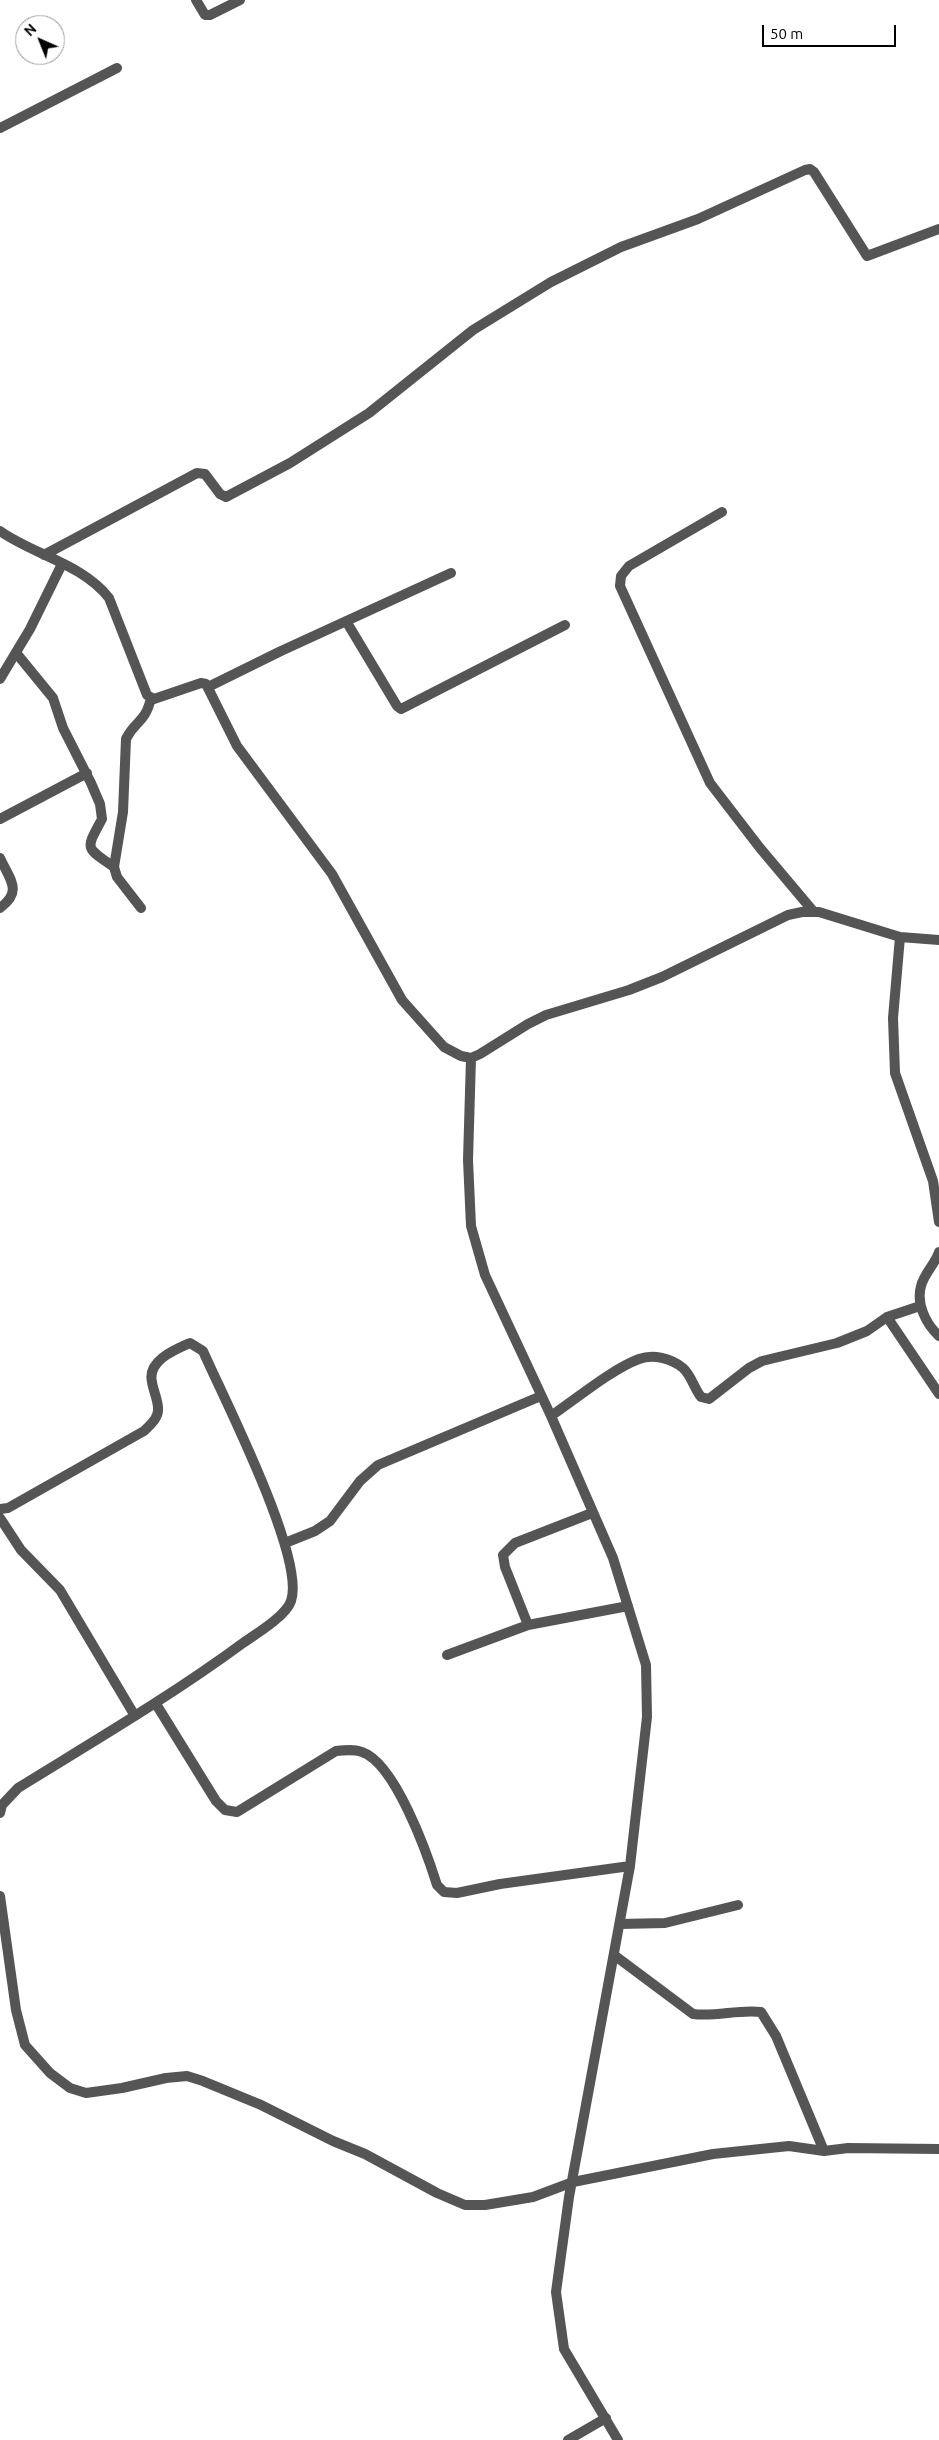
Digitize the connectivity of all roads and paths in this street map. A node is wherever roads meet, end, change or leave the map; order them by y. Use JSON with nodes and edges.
{"nodes":[{"id":1,"x":196,"y":0,"type":"edge"},
{"id":2,"x":240,"y":0,"type":"edge"},
{"id":3,"x":117,"y":68,"type":"dead end"},
{"id":4,"x":0,"y":128,"type":"edge"},
{"id":5,"x":939,"y":229,"type":"edge"},
{"id":6,"x":722,"y":512,"type":"dead end"},
{"id":7,"x":0,"y":531,"type":"edge"},
{"id":8,"x":44,"y":555,"type":"junction"},
{"id":9,"x":62,"y":564,"type":"junction"},
{"id":10,"x":451,"y":573,"type":"dead end"},
{"id":11,"x":346,"y":620,"type":"junction"},
{"id":12,"x":565,"y":625,"type":"dead end"},
{"id":13,"x":17,"y":654,"type":"junction"},
{"id":14,"x":0,"y":679,"type":"edge"},
{"id":15,"x":208,"y":687,"type":"junction"},
{"id":16,"x":151,"y":698,"type":"junction"},
{"id":17,"x":86,"y":773,"type":"junction"},
{"id":18,"x":0,"y":820,"type":"edge"},
{"id":19,"x":0,"y":858,"type":"edge"},
{"id":20,"x":114,"y":867,"type":"junction"},
{"id":21,"x":0,"y":908,"type":"edge"},
{"id":22,"x":141,"y":908,"type":"dead end"},
{"id":23,"x":813,"y":911,"type":"junction"},
{"id":24,"x":900,"y":937,"type":"junction"},
{"id":25,"x":939,"y":940,"type":"edge"},
{"id":26,"x":471,"y":1058,"type":"junction"},
{"id":27,"x":939,"y":1222,"type":"edge"},
{"id":28,"x":939,"y":1252,"type":"edge"},
{"id":29,"x":937,"y":1262,"type":"edge"},
{"id":30,"x":920,"y":1306,"type":"junction"},
{"id":31,"x":887,"y":1317,"type":"junction"},
{"id":32,"x":939,"y":1336,"type":"edge"},
{"id":33,"x":939,"y":1394,"type":"edge"},
{"id":34,"x":541,"y":1396,"type":"junction"},
{"id":35,"x":552,"y":1416,"type":"junction"},
{"id":36,"x":0,"y":1508,"type":"edge"},
{"id":37,"x":592,"y":1513,"type":"junction"},
{"id":38,"x":0,"y":1518,"type":"edge"},
{"id":39,"x":285,"y":1543,"type":"junction"},
{"id":40,"x":628,"y":1606,"type":"junction"},
{"id":41,"x":528,"y":1625,"type":"junction"},
{"id":42,"x":447,"y":1654,"type":"dead end"},
{"id":43,"x":156,"y":1704,"type":"junction"},
{"id":44,"x":135,"y":1716,"type":"junction"},
{"id":45,"x":0,"y":1814,"type":"edge"},
{"id":46,"x":630,"y":1866,"type":"junction"},
{"id":47,"x":0,"y":1896,"type":"edge"},
{"id":48,"x":738,"y":1904,"type":"dead end"},
{"id":49,"x":620,"y":1924,"type":"junction"},
{"id":50,"x":614,"y":1955,"type":"junction"},
{"id":51,"x":939,"y":2150,"type":"edge"},
{"id":52,"x":824,"y":2151,"type":"junction"},
{"id":53,"x":573,"y":2182,"type":"junction"},
{"id":54,"x":606,"y":2418,"type":"junction"},
{"id":55,"x":568,"y":2440,"type":"edge"},
{"id":56,"x":618,"y":2440,"type":"edge"}],
"edges":[{"from":1,"to":2,"type":"street"},
{"from":3,"to":4,"type":"street"},
{"from":5,"to":8,"type":"street"},
{"from":6,"to":23,"type":"street"},
{"from":7,"to":8,"type":"street"},
{"from":8,"to":9,"type":"street"},
{"from":9,"to":13,"type":"street"},
{"from":9,"to":16,"type":"street"},
{"from":10,"to":11,"type":"street"},
{"from":11,"to":12,"type":"street"},
{"from":11,"to":15,"type":"street"},
{"from":13,"to":14,"type":"street"},
{"from":13,"to":17,"type":"street"},
{"from":15,"to":16,"type":"street"},
{"from":15,"to":26,"type":"street"},
{"from":16,"to":20,"type":"street"},
{"from":17,"to":18,"type":"street"},
{"from":17,"to":20,"type":"street"},
{"from":19,"to":21,"type":"street"},
{"from":20,"to":22,"type":"street"},
{"from":23,"to":24,"type":"street"},
{"from":23,"to":26,"type":"street"},
{"from":24,"to":25,"type":"street"},
{"from":24,"to":27,"type":"street"},
{"from":26,"to":34,"type":"street"},
{"from":28,"to":29,"type":"street"},
{"from":29,"to":30,"type":"street"},
{"from":30,"to":31,"type":"street"},
{"from":30,"to":32,"type":"street"},
{"from":31,"to":33,"type":"street"},
{"from":31,"to":35,"type":"street"},
{"from":34,"to":35,"type":"street"},
{"from":34,"to":39,"type":"street"},
{"from":35,"to":37,"type":"street"},
{"from":36,"to":39,"type":"street"},
{"from":37,"to":40,"type":"street"},
{"from":37,"to":41,"type":"street"},
{"from":38,"to":44,"type":"street"},
{"from":39,"to":43,"type":"street"},
{"from":40,"to":41,"type":"street"},
{"from":40,"to":46,"type":"street"},
{"from":41,"to":42,"type":"street"},
{"from":43,"to":44,"type":"street"},
{"from":43,"to":46,"type":"street"},
{"from":44,"to":45,"type":"street"},
{"from":46,"to":49,"type":"street"},
{"from":47,"to":53,"type":"street"},
{"from":48,"to":49,"type":"street"},
{"from":49,"to":50,"type":"street"},
{"from":50,"to":52,"type":"street"},
{"from":50,"to":53,"type":"street"},
{"from":51,"to":52,"type":"street"},
{"from":52,"to":53,"type":"street"},
{"from":53,"to":54,"type":"street"},
{"from":54,"to":55,"type":"street"},
{"from":54,"to":56,"type":"street"}]}
